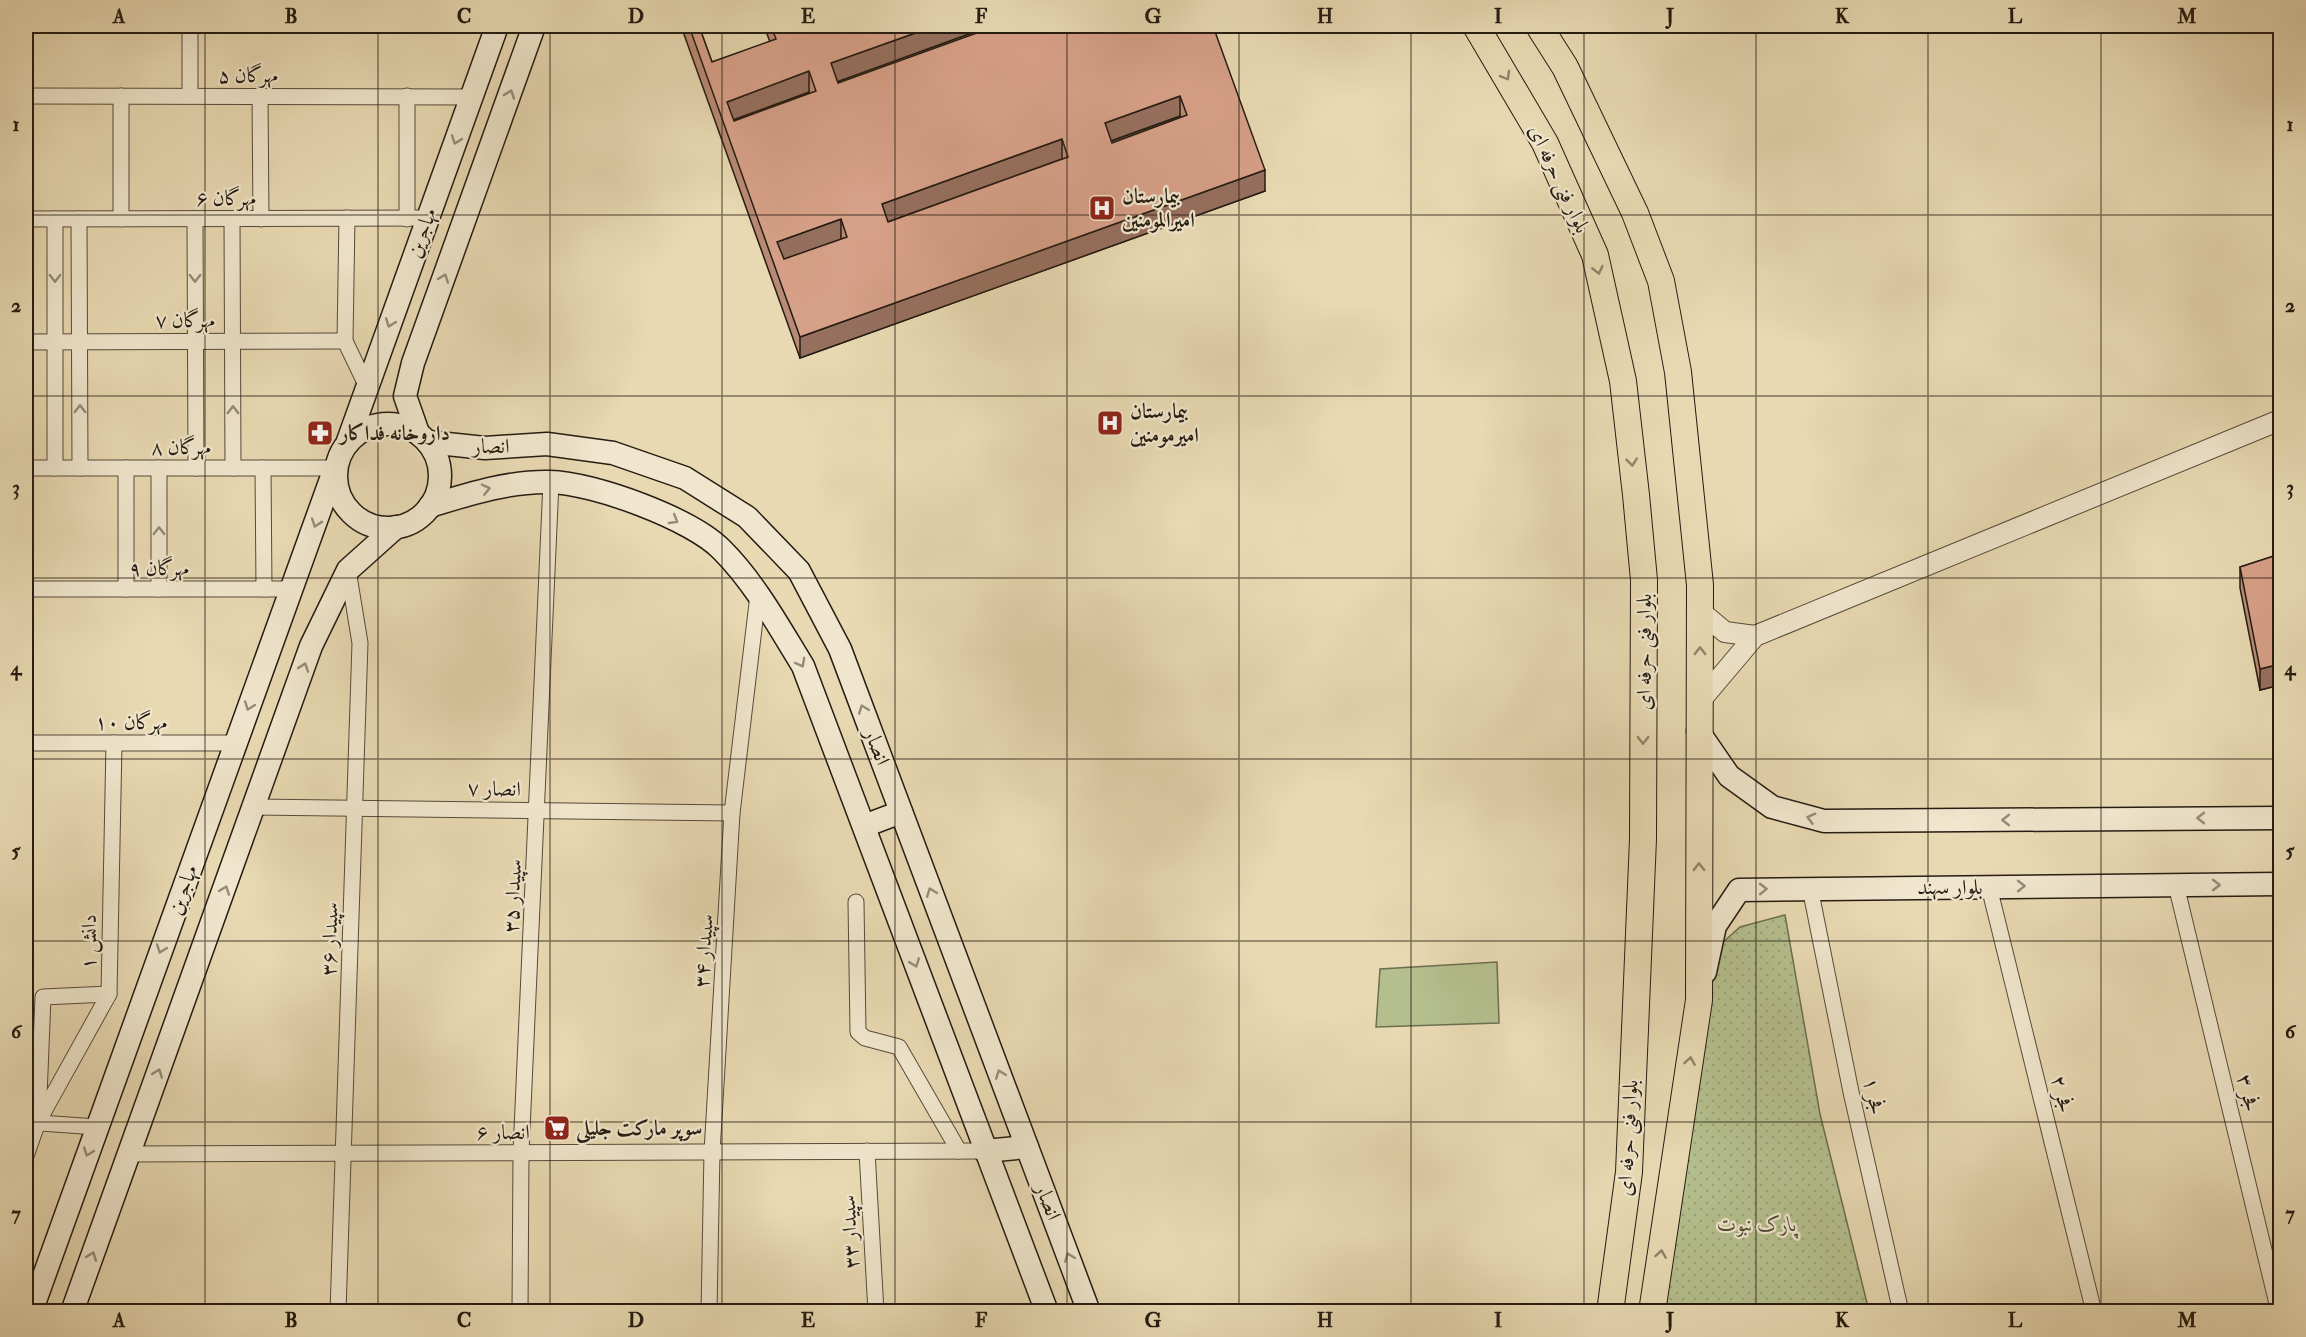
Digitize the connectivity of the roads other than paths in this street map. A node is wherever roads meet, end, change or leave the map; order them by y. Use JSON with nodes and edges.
{"nodes":[{"id":1,"x":190,"y":26,"type":"edge"},
{"id":2,"x":497,"y":26,"type":"edge"},
{"id":3,"x":534,"y":26,"type":"edge"},
{"id":4,"x":1476,"y":26,"type":"edge"},
{"id":5,"x":1539,"y":26,"type":"edge"},
{"id":6,"x":26,"y":96,"type":"edge"},
{"id":7,"x":121,"y":96,"type":"junction"},
{"id":8,"x":190,"y":96,"type":"junction"},
{"id":9,"x":261,"y":96,"type":"junction"},
{"id":10,"x":407,"y":96,"type":"junction"},
{"id":11,"x":471,"y":97,"type":"junction"},
{"id":12,"x":347,"y":218,"type":"junction"},
{"id":13,"x":417,"y":218,"type":"junction"},
{"id":14,"x":26,"y":219,"type":"edge"},
{"id":15,"x":54,"y":219,"type":"junction"},
{"id":16,"x":79,"y":219,"type":"junction"},
{"id":17,"x":121,"y":219,"type":"junction"},
{"id":18,"x":195,"y":219,"type":"junction"},
{"id":19,"x":232,"y":219,"type":"junction"},
{"id":20,"x":261,"y":219,"type":"junction"},
{"id":21,"x":195,"y":341,"type":"junction"},
{"id":22,"x":232,"y":341,"type":"junction"},
{"id":23,"x":345,"y":341,"type":"junction"},
{"id":24,"x":26,"y":342,"type":"edge"},
{"id":25,"x":55,"y":342,"type":"junction"},
{"id":26,"x":80,"y":342,"type":"junction"},
{"id":27,"x":367,"y":387,"type":"junction"},
{"id":28,"x":2280,"y":420,"type":"edge"},
{"id":29,"x":423,"y":438,"type":"junction"},
{"id":30,"x":348,"y":441,"type":"junction"},
{"id":31,"x":26,"y":468,"type":"edge"},
{"id":32,"x":55,"y":468,"type":"junction"},
{"id":33,"x":80,"y":468,"type":"junction"},
{"id":34,"x":126,"y":468,"type":"junction"},
{"id":35,"x":159,"y":468,"type":"junction"},
{"id":36,"x":196,"y":468,"type":"junction"},
{"id":37,"x":233,"y":468,"type":"junction"},
{"id":38,"x":263,"y":468,"type":"junction"},
{"id":39,"x":336,"y":468,"type":"junction"},
{"id":40,"x":551,"y":482,"type":"junction"},
{"id":41,"x":430,"y":506,"type":"junction"},
{"id":42,"x":396,"y":527,"type":"junction"},
{"id":43,"x":348,"y":570,"type":"junction"},
{"id":44,"x":1700,"y":585,"type":"junction"},
{"id":45,"x":26,"y":589,"type":"edge"},
{"id":46,"x":126,"y":589,"type":"junction"},
{"id":47,"x":264,"y":589,"type":"junction"},
{"id":48,"x":293,"y":589,"type":"junction"},
{"id":49,"x":159,"y":590,"type":"junction"},
{"id":50,"x":758,"y":595,"type":"junction"},
{"id":51,"x":1755,"y":636,"type":"junction"},
{"id":52,"x":1701,"y":700,"type":"junction"},
{"id":53,"x":1698,"y":731,"type":"junction"},
{"id":54,"x":26,"y":743,"type":"edge"},
{"id":55,"x":114,"y":743,"type":"junction"},
{"id":56,"x":236,"y":743,"type":"junction"},
{"id":57,"x":255,"y":807,"type":"junction"},
{"id":58,"x":356,"y":807,"type":"junction"},
{"id":59,"x":538,"y":811,"type":"junction"},
{"id":60,"x":901,"y":812,"type":"junction"},
{"id":61,"x":732,"y":813,"type":"junction"},
{"id":62,"x":2280,"y":818,"type":"edge"},
{"id":63,"x":864,"y":826,"type":"junction"},
{"id":64,"x":2280,"y":884,"type":"edge"},
{"id":65,"x":2176,"y":885,"type":"junction"},
{"id":66,"x":1989,"y":887,"type":"junction"},
{"id":67,"x":1809,"y":888,"type":"junction"},
{"id":68,"x":856,"y":902,"type":"dead end"},
{"id":69,"x":109,"y":994,"type":"junction"},
{"id":70,"x":1699,"y":1000,"type":"junction"},
{"id":71,"x":32,"y":1122,"type":"edge"},
{"id":72,"x":97,"y":1126,"type":"junction"},
{"id":73,"x":1028,"y":1147,"type":"junction"},
{"id":74,"x":867,"y":1151,"type":"junction"},
{"id":75,"x":959,"y":1151,"type":"junction"},
{"id":76,"x":986,"y":1151,"type":"junction"},
{"id":77,"x":521,"y":1152,"type":"junction"},
{"id":78,"x":712,"y":1152,"type":"junction"},
{"id":79,"x":342,"y":1153,"type":"junction"},
{"id":80,"x":128,"y":1154,"type":"junction"},
{"id":81,"x":26,"y":1156,"type":"edge"},
{"id":82,"x":31,"y":1311,"type":"edge"},
{"id":83,"x":72,"y":1311,"type":"edge"},
{"id":84,"x":338,"y":1311,"type":"edge"},
{"id":85,"x":520,"y":1311,"type":"edge"},
{"id":86,"x":709,"y":1311,"type":"edge"},
{"id":87,"x":876,"y":1311,"type":"edge"},
{"id":88,"x":1047,"y":1311,"type":"edge"},
{"id":89,"x":1089,"y":1311,"type":"edge"},
{"id":90,"x":1610,"y":1311,"type":"edge"},
{"id":91,"x":1652,"y":1311,"type":"edge"},
{"id":92,"x":1901,"y":1311,"type":"edge"},
{"id":93,"x":2094,"y":1311,"type":"edge"},
{"id":94,"x":2279,"y":1311,"type":"edge"}],
"edges":[{"from":1,"to":8,"type":"street"},
{"from":2,"to":11,"type":"main road","name":"مهاجرین"},
{"from":29,"to":3,"type":"main road","name":"مهاجرین","one_way":true},
{"from":4,"to":90,"type":"main road","name":"بلوار فنی حرفه ای","one_way":true},
{"from":5,"to":44,"type":"main road","name":"بلوار فنی حرفه ای"},
{"from":6,"to":7,"type":"street","name":"مهرگان ۵"},
{"from":7,"to":8,"type":"street","name":"مهرگان ۵"},
{"from":7,"to":17,"type":"street"},
{"from":8,"to":9,"type":"street","name":"مهرگان ۵"},
{"from":9,"to":10,"type":"street","name":"مهرگان ۵"},
{"from":9,"to":20,"type":"street"},
{"from":10,"to":11,"type":"street","name":"مهرگان ۵"},
{"from":10,"to":13,"type":"street"},
{"from":11,"to":13,"type":"main road","name":"مهاجرین","one_way":true},
{"from":12,"to":13,"type":"street","name":"مهرگان ۶"},
{"from":12,"to":20,"type":"street","name":"مهرگان ۶"},
{"from":12,"to":23,"type":"street"},
{"from":13,"to":27,"type":"main road","name":"مهاجرین","one_way":true},
{"from":14,"to":15,"type":"street","name":"مهرگان ۶"},
{"from":15,"to":16,"type":"street","name":"مهرگان ۶"},
{"from":15,"to":25,"type":"street","one_way":true},
{"from":16,"to":17,"type":"street","name":"مهرگان ۶"},
{"from":16,"to":26,"type":"street"},
{"from":17,"to":18,"type":"street","name":"مهرگان ۶"},
{"from":18,"to":19,"type":"street","name":"مهرگان ۶"},
{"from":18,"to":21,"type":"street","one_way":true},
{"from":19,"to":20,"type":"street","name":"مهرگان ۶"},
{"from":19,"to":22,"type":"street"},
{"from":21,"to":22,"type":"street","name":"مهرگان ۷"},
{"from":21,"to":26,"type":"street","name":"مهرگان ۷"},
{"from":21,"to":36,"type":"street"},
{"from":22,"to":23,"type":"street","name":"مهرگان ۷"},
{"from":37,"to":22,"type":"street","one_way":true},
{"from":23,"to":27,"type":"street"},
{"from":24,"to":25,"type":"street","name":"مهرگان ۷"},
{"from":25,"to":26,"type":"street","name":"مهرگان ۷"},
{"from":25,"to":32,"type":"street"},
{"from":33,"to":26,"type":"street","one_way":true},
{"from":27,"to":30,"type":"main road","name":"مهاجرین"},
{"from":28,"to":51,"type":"street"},
{"from":29,"to":30,"type":"main road"},
{"from":29,"to":41,"type":"main road"},
{"from":60,"to":29,"type":"main road","name":"انصار","one_way":true},
{"from":30,"to":39,"type":"main road"},
{"from":31,"to":32,"type":"street","name":"مهرگان ۸"},
{"from":32,"to":33,"type":"street","name":"مهرگان ۸"},
{"from":33,"to":34,"type":"street","name":"مهرگان ۸"},
{"from":34,"to":35,"type":"street","name":"مهرگان ۸"},
{"from":34,"to":46,"type":"street"},
{"from":35,"to":36,"type":"street","name":"مهرگان ۸"},
{"from":49,"to":35,"type":"street","one_way":true},
{"from":36,"to":37,"type":"street","name":"مهرگان ۸"},
{"from":37,"to":38,"type":"street","name":"مهرگان ۸"},
{"from":38,"to":39,"type":"street","name":"مهرگان ۸"},
{"from":38,"to":47,"type":"street"},
{"from":39,"to":42,"type":"main road"},
{"from":39,"to":48,"type":"main road","name":"مهاجرین","one_way":true},
{"from":41,"to":40,"type":"main road","name":"انصار","one_way":true},
{"from":40,"to":50,"type":"main road","name":"انصار","one_way":true},
{"from":40,"to":59,"type":"street","name":"سپیدار ۳۵"},
{"from":41,"to":42,"type":"main road"},
{"from":42,"to":43,"type":"main road","name":"مهاجرین"},
{"from":57,"to":43,"type":"main road","name":"مهاجرین","one_way":true},
{"from":43,"to":58,"type":"street","name":"سپیدار ۳۶"},
{"from":44,"to":51,"type":"street"},
{"from":52,"to":44,"type":"main road","name":"بلوار فنی حرفه ای","one_way":true},
{"from":45,"to":46,"type":"street","name":"مهرگان ۹"},
{"from":46,"to":49,"type":"street","name":"مهرگان ۹"},
{"from":47,"to":48,"type":"street","name":"مهرگان ۹"},
{"from":47,"to":49,"type":"street","name":"مهرگان ۹"},
{"from":48,"to":56,"type":"main road","name":"مهاجرین","one_way":true},
{"from":50,"to":61,"type":"street","name":"سپیدار ۳۴"},
{"from":50,"to":63,"type":"main road","name":"انصار","one_way":true},
{"from":51,"to":52,"type":"street"},
{"from":52,"to":53,"type":"main road","name":"بلوار فنی حرفه ای"},
{"from":62,"to":53,"type":"main road","one_way":true},
{"from":70,"to":53,"type":"main road","name":"بلوار فنی حرفه ای","one_way":true},
{"from":54,"to":55,"type":"street","name":"مهرگان ۱۰"},
{"from":55,"to":56,"type":"street","name":"مهرگان ۱۰"},
{"from":55,"to":69,"type":"street","name":"دانش ۱"},
{"from":56,"to":72,"type":"main road","name":"مهاجرین","one_way":true},
{"from":57,"to":58,"type":"street","name":"انصار ۷"},
{"from":80,"to":57,"type":"main road","name":"مهاجرین","one_way":true},
{"from":58,"to":59,"type":"street","name":"انصار ۷"},
{"from":58,"to":79,"type":"street","name":"سپیدار ۳۶"},
{"from":59,"to":61,"type":"street","name":"انصار ۷"},
{"from":59,"to":77,"type":"street","name":"سپیدار ۳۵"},
{"from":60,"to":63,"type":"main road"},
{"from":73,"to":60,"type":"main road","name":"انصار","one_way":true},
{"from":61,"to":78,"type":"street","name":"سپیدار ۳۴"},
{"from":63,"to":76,"type":"main road","name":"انصار","one_way":true},
{"from":65,"to":64,"type":"main road","name":"بلوار سهند","one_way":true},
{"from":66,"to":65,"type":"main road","name":"بلوار سهند","one_way":true},
{"from":65,"to":94,"type":"street","name":"فجر ۳"},
{"from":66,"to":67,"type":"main road","name":"بلوار سهند"},
{"from":66,"to":93,"type":"street","name":"فجر ۲"},
{"from":70,"to":67,"type":"main road","name":"بلوار سهند","one_way":true},
{"from":67,"to":92,"type":"street","name":"فجر ۱"},
{"from":68,"to":75,"type":"street"},
{"from":69,"to":71,"type":"street","name":"دانش ۱"},
{"from":69,"to":71,"type":"street"},
{"from":91,"to":70,"type":"main road","name":"بلوار فنی حرفه ای","one_way":true},
{"from":71,"to":72,"type":"street"},
{"from":71,"to":81,"type":"street"},
{"from":72,"to":82,"type":"main road","name":"مهاجرین","one_way":true},
{"from":73,"to":76,"type":"main road"},
{"from":89,"to":73,"type":"main road","name":"انصار","one_way":true},
{"from":74,"to":75,"type":"street","name":"انصار ۶"},
{"from":74,"to":78,"type":"street","name":"انصار ۶"},
{"from":74,"to":87,"type":"street","name":"سپیدار ۳۳"},
{"from":75,"to":76,"type":"street","name":"انصار ۶"},
{"from":76,"to":88,"type":"main road","name":"انصار"},
{"from":77,"to":78,"type":"street","name":"انصار ۶"},
{"from":77,"to":79,"type":"street","name":"انصار ۶"},
{"from":77,"to":85,"type":"street","name":"سپیدار ۳۵"},
{"from":78,"to":86,"type":"street","name":"سپیدار ۳۴"},
{"from":79,"to":80,"type":"street","name":"انصار ۶"},
{"from":79,"to":84,"type":"street","name":"سپیدار ۳۶"},
{"from":83,"to":80,"type":"main road","name":"مهاجرین","one_way":true}]}
